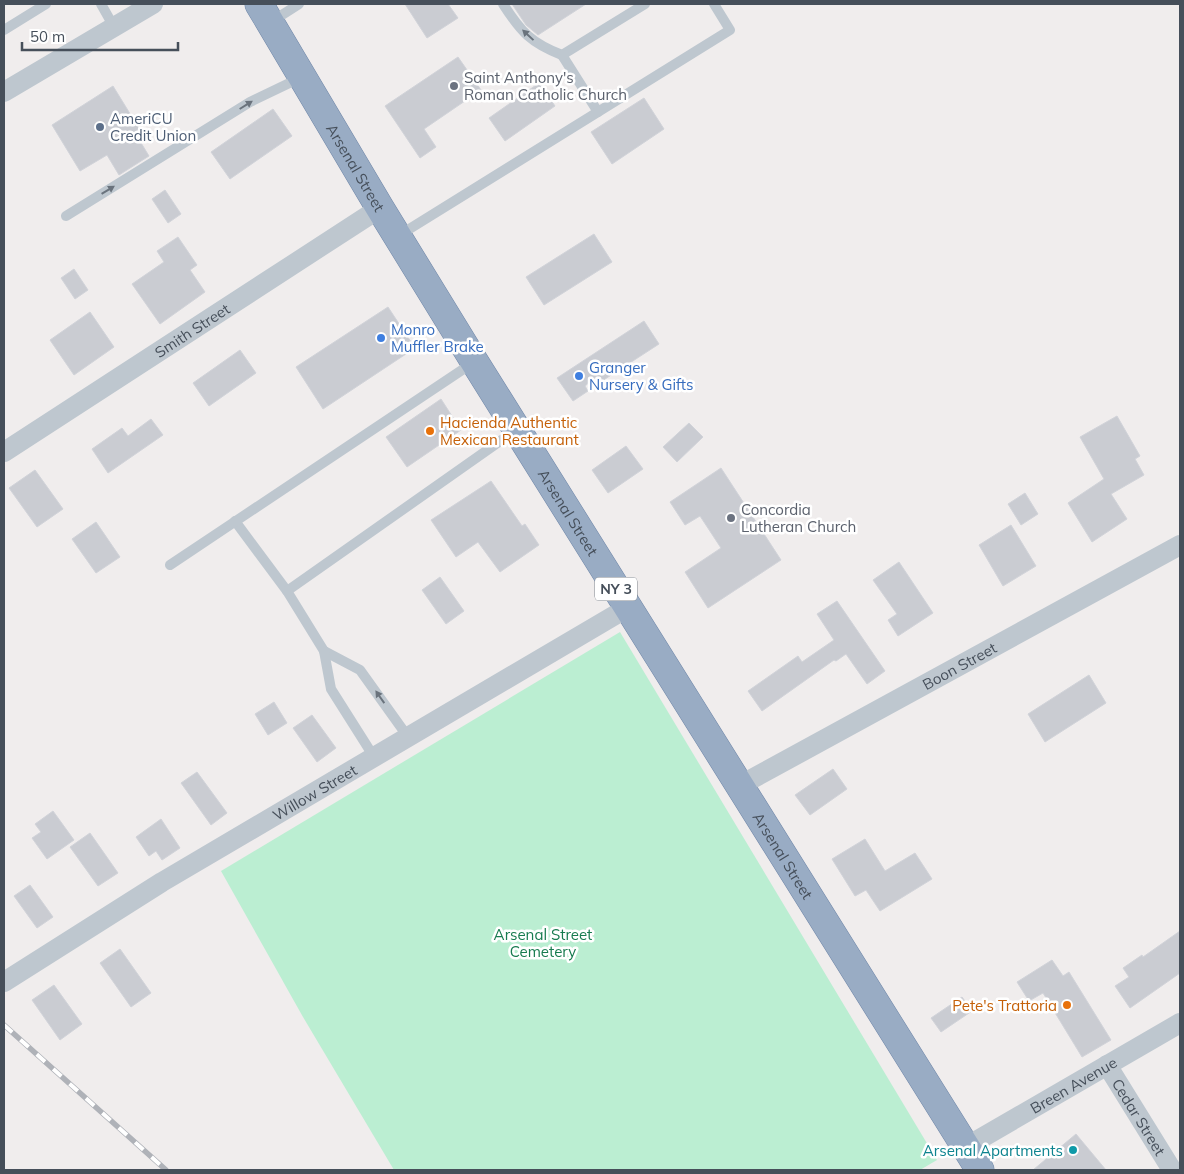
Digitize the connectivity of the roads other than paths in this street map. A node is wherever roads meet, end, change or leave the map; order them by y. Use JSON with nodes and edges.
{"nodes":[{"id":1,"x":46,"y":4,"type":"edge"},
{"id":2,"x":101,"y":4,"type":"edge"},
{"id":3,"x":153,"y":4,"type":"edge"},
{"id":4,"x":299,"y":4,"type":"edge"},
{"id":5,"x":503,"y":4,"type":"edge"},
{"id":6,"x":645,"y":4,"type":"edge"},
{"id":7,"x":714,"y":4,"type":"edge"},
{"id":8,"x":264,"y":13,"type":"edge"},
{"id":9,"x":114,"y":27,"type":"junction"},
{"id":10,"x":4,"y":30,"type":"edge"},
{"id":11,"x":562,"y":55,"type":"junction"},
{"id":12,"x":302,"y":77,"type":"junction"},
{"id":13,"x":4,"y":92,"type":"edge"},
{"id":14,"x":598,"y":112,"type":"junction"},
{"id":15,"x":380,"y":208,"type":"junction"},
{"id":16,"x":66,"y":216,"type":"dead end"},
{"id":17,"x":398,"y":236,"type":"junction"},
{"id":18,"x":474,"y":361,"type":"junction"},
{"id":19,"x":517,"y":429,"type":"junction"},
{"id":20,"x":4,"y":452,"type":"edge"},
{"id":21,"x":235,"y":521,"type":"junction"},
{"id":22,"x":1180,"y":546,"type":"edge"},
{"id":23,"x":170,"y":565,"type":"dead end"},
{"id":24,"x":287,"y":591,"type":"junction"},
{"id":25,"x":627,"y":608,"type":"junction"},
{"id":26,"x":324,"y":651,"type":"junction"},
{"id":27,"x":408,"y":737,"type":"junction"},
{"id":28,"x":374,"y":757,"type":"junction"},
{"id":29,"x":739,"y":786,"type":"junction"},
{"id":30,"x":4,"y":982,"type":"edge"},
{"id":31,"x":1180,"y":1023,"type":"edge"},
{"id":32,"x":1107,"y":1065,"type":"junction"},
{"id":33,"x":976,"y":1164,"type":"edge"},
{"id":34,"x":1172,"y":1170,"type":"edge"}],
"edges":[{"from":1,"to":10,"type":"lane"},
{"from":2,"to":9,"type":"lane"},
{"from":3,"to":9,"type":"street"},
{"from":4,"to":8,"type":"lane"},
{"from":11,"to":5,"type":"lane","one_way":true},
{"from":6,"to":11,"type":"lane"},
{"from":7,"to":14,"type":"lane"},
{"from":8,"to":12,"type":"highway","name":"Arsenal Street","number":"NY 3"},
{"from":9,"to":13,"type":"street"},
{"from":11,"to":14,"type":"lane"},
{"from":12,"to":15,"type":"highway","name":"Arsenal Street","number":"NY 3"},
{"from":16,"to":12,"type":"lane","one_way":true},
{"from":14,"to":17,"type":"lane"},
{"from":15,"to":17,"type":"highway","name":"Arsenal Street","number":"NY 3"},
{"from":15,"to":20,"type":"street","name":"Smith Street"},
{"from":17,"to":18,"type":"highway","name":"Arsenal Street","number":"NY 3"},
{"from":18,"to":19,"type":"highway","name":"Arsenal Street","number":"NY 3"},
{"from":18,"to":21,"type":"lane"},
{"from":19,"to":24,"type":"lane"},
{"from":19,"to":25,"type":"highway","name":"Arsenal Street","number":"NY 3"},
{"from":21,"to":23,"type":"lane"},
{"from":21,"to":24,"type":"lane"},
{"from":22,"to":29,"type":"street","name":"Boon Street"},
{"from":24,"to":26,"type":"lane"},
{"from":25,"to":27,"type":"street","name":"Willow Street"},
{"from":25,"to":29,"type":"highway","name":"Arsenal Street","number":"NY 3"},
{"from":27,"to":26,"type":"lane","one_way":true},
{"from":26,"to":28,"type":"lane"},
{"from":27,"to":28,"type":"street","name":"Willow Street"},
{"from":28,"to":30,"type":"street","name":"Willow Street"},
{"from":29,"to":33,"type":"highway","name":"Arsenal Street","number":"NY 3"},
{"from":31,"to":32,"type":"street","name":"Breen Avenue"},
{"from":32,"to":33,"type":"street","name":"Breen Avenue"},
{"from":32,"to":34,"type":"street","name":"Cedar Street"}]}
